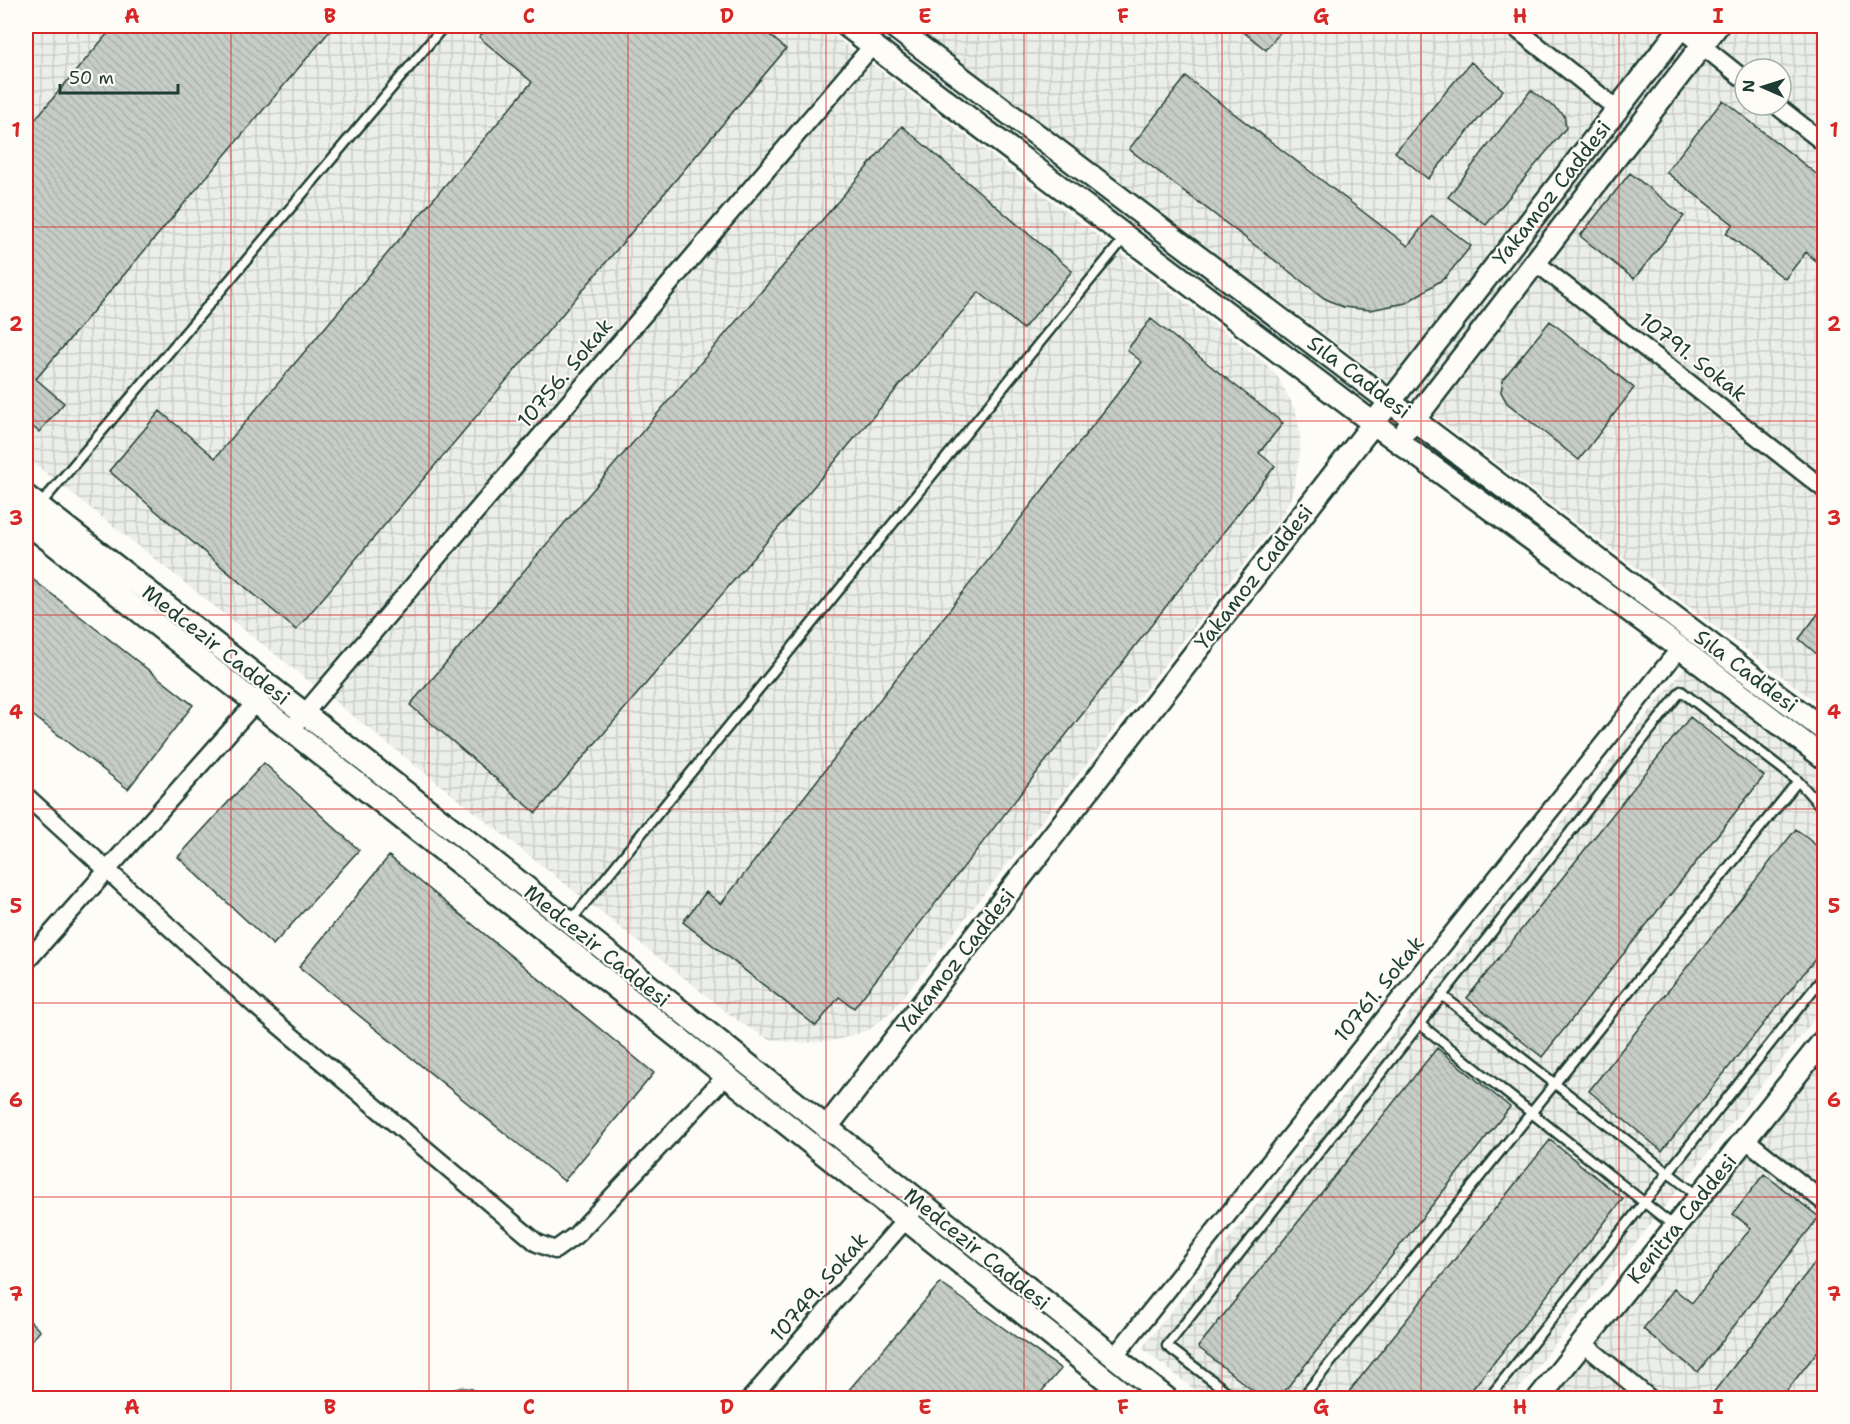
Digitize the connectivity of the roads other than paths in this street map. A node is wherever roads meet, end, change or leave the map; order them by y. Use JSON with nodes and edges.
{"nodes":[{"id":1,"x":444,"y":26,"type":"edge"},
{"id":2,"x":847,"y":26,"type":"edge"},
{"id":3,"x":1513,"y":26,"type":"edge"},
{"id":4,"x":1717,"y":26,"type":"edge"},
{"id":5,"x":897,"y":27,"type":"edge"},
{"id":6,"x":1681,"y":27,"type":"edge"},
{"id":7,"x":873,"y":45,"type":"junction"},
{"id":8,"x":1702,"y":46,"type":"junction"},
{"id":9,"x":1733,"y":71,"type":"edge"},
{"id":10,"x":1617,"y":109,"type":"junction"},
{"id":11,"x":1791,"y":117,"type":"edge"},
{"id":12,"x":1824,"y":143,"type":"edge"},
{"id":13,"x":1126,"y":236,"type":"junction"},
{"id":14,"x":1534,"y":261,"type":"junction"},
{"id":15,"x":1390,"y":400,"type":"junction"},
{"id":16,"x":1415,"y":418,"type":"junction"},
{"id":17,"x":1373,"y":423,"type":"junction"},
{"id":18,"x":1397,"y":441,"type":"junction"},
{"id":19,"x":1824,"y":489,"type":"edge"},
{"id":20,"x":30,"y":508,"type":"edge"},
{"id":21,"x":1680,"y":648,"type":"junction"},
{"id":22,"x":268,"y":686,"type":"junction"},
{"id":23,"x":257,"y":704,"type":"junction"},
{"id":24,"x":298,"y":722,"type":"junction"},
{"id":25,"x":1824,"y":730,"type":"edge"},
{"id":26,"x":1824,"y":758,"type":"edge"},
{"id":27,"x":1798,"y":781,"type":"junction"},
{"id":28,"x":26,"y":796,"type":"edge"},
{"id":29,"x":1824,"y":810,"type":"edge"},
{"id":30,"x":108,"y":871,"type":"junction"},
{"id":31,"x":569,"y":923,"type":"junction"},
{"id":32,"x":26,"y":962,"type":"edge"},
{"id":33,"x":1824,"y":976,"type":"edge"},
{"id":34,"x":1443,"y":996,"type":"junction"},
{"id":35,"x":1421,"y":1025,"type":"junction"},
{"id":36,"x":1824,"y":1040,"type":"edge"},
{"id":37,"x":726,"y":1076,"type":"junction"},
{"id":38,"x":1555,"y":1084,"type":"junction"},
{"id":39,"x":1532,"y":1113,"type":"junction"},
{"id":40,"x":826,"y":1128,"type":"junction"},
{"id":41,"x":1745,"y":1139,"type":"junction"},
{"id":42,"x":1668,"y":1173,"type":"junction"},
{"id":43,"x":1699,"y":1197,"type":"junction"},
{"id":44,"x":1644,"y":1202,"type":"junction"},
{"id":45,"x":1824,"y":1202,"type":"edge"},
{"id":46,"x":920,"y":1203,"type":"junction"},
{"id":47,"x":906,"y":1221,"type":"junction"},
{"id":48,"x":1675,"y":1227,"type":"junction"},
{"id":49,"x":1582,"y":1343,"type":"junction"},
{"id":50,"x":1114,"y":1357,"type":"junction"},
{"id":51,"x":755,"y":1397,"type":"edge"},
{"id":52,"x":459,"y":1398,"type":"edge"},
{"id":53,"x":468,"y":1398,"type":"edge"},
{"id":54,"x":1129,"y":1398,"type":"edge"},
{"id":55,"x":1166,"y":1398,"type":"edge"},
{"id":56,"x":1235,"y":1398,"type":"edge"},
{"id":57,"x":1302,"y":1398,"type":"edge"},
{"id":58,"x":1489,"y":1398,"type":"edge"},
{"id":59,"x":1539,"y":1398,"type":"edge"},
{"id":60,"x":1649,"y":1398,"type":"edge"}],
"edges":[{"from":1,"to":20,"type":"lane"},
{"from":2,"to":7,"type":"street"},
{"from":3,"to":10,"type":"street"},
{"from":4,"to":8,"type":"street","name":"Yakamoz Caddesi"},
{"from":5,"to":15,"type":"street","name":"Sıla Caddesi"},
{"from":6,"to":8,"type":"street"},
{"from":6,"to":10,"type":"street","name":"Yakamoz Caddesi"},
{"from":7,"to":13,"type":"street"},
{"from":7,"to":24,"type":"street","name":"10756. Sokak"},
{"from":8,"to":9,"type":"street"},
{"from":8,"to":14,"type":"street","name":"Yakamoz Caddesi"},
{"from":10,"to":15,"type":"street","name":"Yakamoz Caddesi"},
{"from":11,"to":12,"type":"street"},
{"from":13,"to":17,"type":"street"},
{"from":13,"to":31,"type":"lane"},
{"from":14,"to":16,"type":"street","name":"Yakamoz Caddesi"},
{"from":14,"to":19,"type":"street","name":"10791. Sokak"},
{"from":15,"to":16,"type":"street","name":"Sıla Caddesi"},
{"from":15,"to":17,"type":"street","name":"Yakamoz Caddesi"},
{"from":16,"to":18,"type":"street","name":"Yakamoz Caddesi"},
{"from":16,"to":25,"type":"street","name":"Sıla Caddesi"},
{"from":17,"to":18,"type":"street"},
{"from":17,"to":40,"type":"street","name":"Yakamoz Caddesi"},
{"from":18,"to":21,"type":"street"},
{"from":20,"to":22,"type":"street","name":"Medcezir Caddesi"},
{"from":20,"to":23,"type":"street","name":"Medcezir Caddesi"},
{"from":21,"to":26,"type":"street"},
{"from":21,"to":50,"type":"street","name":"10761. Sokak"},
{"from":22,"to":23,"type":"street"},
{"from":22,"to":24,"type":"street","name":"Medcezir Caddesi"},
{"from":23,"to":24,"type":"street","name":"Medcezir Caddesi"},
{"from":23,"to":30,"type":"street"},
{"from":24,"to":31,"type":"street","name":"Medcezir Caddesi"},
{"from":24,"to":37,"type":"street","name":"Medcezir Caddesi"},
{"from":27,"to":29,"type":"lane"},
{"from":27,"to":34,"type":"lane"},
{"from":27,"to":38,"type":"lane"},
{"from":28,"to":30,"type":"street"},
{"from":30,"to":32,"type":"street"},
{"from":30,"to":37,"type":"street"},
{"from":31,"to":40,"type":"street","name":"Medcezir Caddesi"},
{"from":33,"to":42,"type":"lane"},
{"from":34,"to":35,"type":"lane"},
{"from":34,"to":38,"type":"lane"},
{"from":35,"to":39,"type":"lane"},
{"from":35,"to":56,"type":"lane"},
{"from":36,"to":41,"type":"street","name":"Kenitra Caddesi"},
{"from":37,"to":47,"type":"street","name":"Medcezir Caddesi"},
{"from":38,"to":39,"type":"lane"},
{"from":38,"to":42,"type":"lane"},
{"from":39,"to":44,"type":"lane"},
{"from":39,"to":57,"type":"lane"},
{"from":40,"to":46,"type":"street","name":"Medcezir Caddesi"},
{"from":41,"to":43,"type":"street","name":"Kenitra Caddesi"},
{"from":41,"to":45,"type":"street"},
{"from":42,"to":43,"type":"lane"},
{"from":42,"to":44,"type":"lane"},
{"from":43,"to":48,"type":"street","name":"Kenitra Caddesi"},
{"from":44,"to":48,"type":"lane"},
{"from":44,"to":58,"type":"lane"},
{"from":46,"to":47,"type":"street","name":"10749. Sokak"},
{"from":46,"to":50,"type":"street","name":"Medcezir Caddesi"},
{"from":47,"to":51,"type":"street","name":"10749. Sokak"},
{"from":47,"to":54,"type":"street","name":"Medcezir Caddesi"},
{"from":48,"to":49,"type":"street","name":"Kenitra Caddesi"},
{"from":49,"to":59,"type":"street","name":"Kenitra Caddesi"},
{"from":49,"to":60,"type":"street"},
{"from":50,"to":55,"type":"street","name":"Medcezir Caddesi"},
{"from":52,"to":53,"type":"street"}]}
